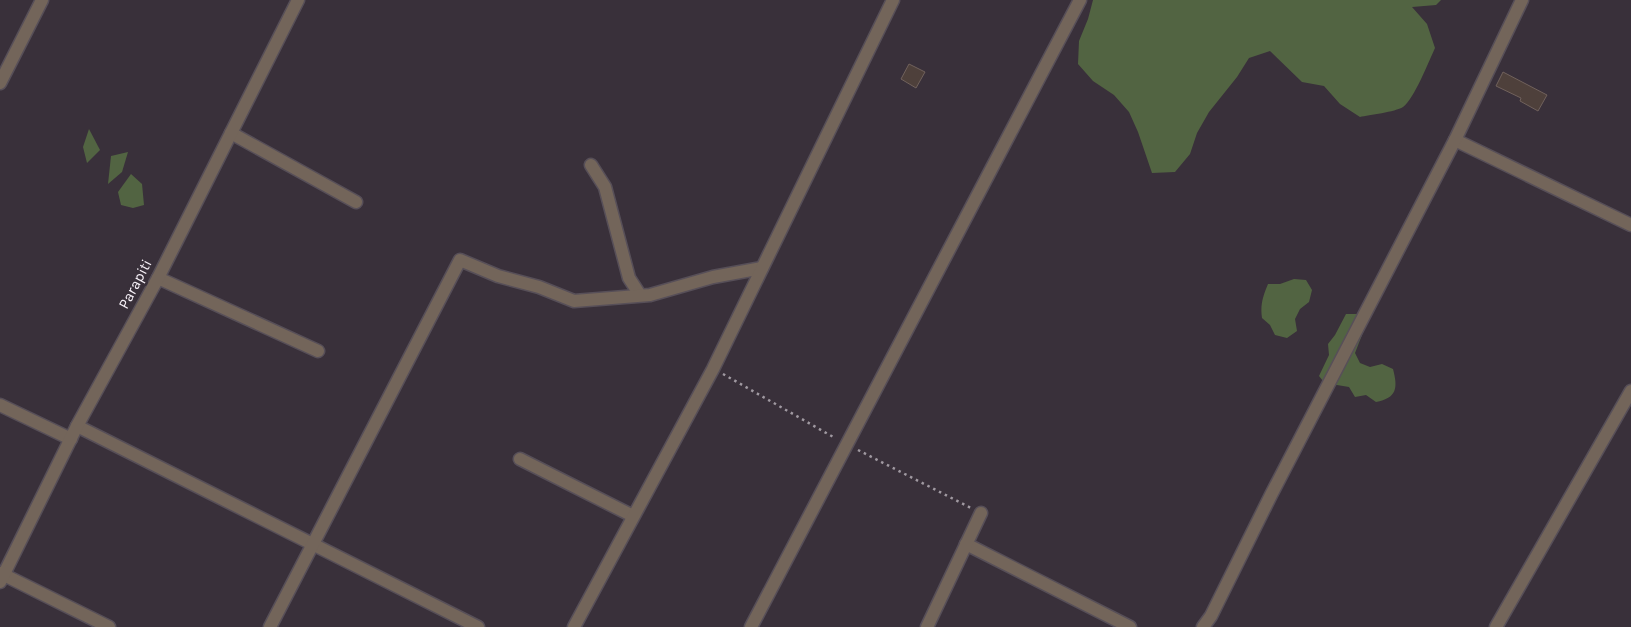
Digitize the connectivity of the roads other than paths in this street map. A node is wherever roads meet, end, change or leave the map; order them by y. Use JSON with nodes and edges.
{"nodes":[{"id":1,"x":42,"y":0,"type":"edge"},
{"id":2,"x":298,"y":0,"type":"edge"},
{"id":3,"x":893,"y":0,"type":"edge"},
{"id":4,"x":1080,"y":0,"type":"edge"},
{"id":5,"x":1522,"y":0,"type":"edge"},
{"id":6,"x":0,"y":83,"type":"edge"},
{"id":7,"x":231,"y":133,"type":"junction"},
{"id":8,"x":1455,"y":140,"type":"junction"},
{"id":9,"x":591,"y":165,"type":"dead end"},
{"id":10,"x":356,"y":202,"type":"dead end"},
{"id":11,"x":1631,"y":225,"type":"edge"},
{"id":12,"x":762,"y":268,"type":"junction"},
{"id":13,"x":158,"y":278,"type":"junction"},
{"id":14,"x":640,"y":295,"type":"junction"},
{"id":15,"x":318,"y":351,"type":"dead end"},
{"id":16,"x":1631,"y":391,"type":"edge"},
{"id":17,"x":0,"y":406,"type":"edge"},
{"id":18,"x":76,"y":426,"type":"junction"},
{"id":19,"x":71,"y":439,"type":"junction"},
{"id":20,"x":520,"y":459,"type":"dead end"},
{"id":21,"x":981,"y":514,"type":"dead end"},
{"id":22,"x":633,"y":516,"type":"junction"},
{"id":23,"x":312,"y":544,"type":"junction"},
{"id":24,"x":966,"y":544,"type":"junction"},
{"id":25,"x":1,"y":577,"type":"edge"},
{"id":26,"x":109,"y":627,"type":"edge"},
{"id":27,"x":270,"y":627,"type":"edge"},
{"id":28,"x":478,"y":627,"type":"edge"},
{"id":29,"x":574,"y":627,"type":"edge"},
{"id":30,"x":752,"y":627,"type":"edge"},
{"id":31,"x":927,"y":627,"type":"edge"},
{"id":32,"x":1130,"y":627,"type":"edge"},
{"id":33,"x":1203,"y":627,"type":"edge"},
{"id":34,"x":1496,"y":627,"type":"edge"}],
"edges":[{"from":1,"to":6,"type":"street"},
{"from":2,"to":7,"type":"street","name":"Parapiti"},
{"from":3,"to":12,"type":"street"},
{"from":4,"to":30,"type":"street"},
{"from":5,"to":8,"type":"street"},
{"from":7,"to":10,"type":"street"},
{"from":7,"to":13,"type":"street","name":"Parapiti"},
{"from":8,"to":11,"type":"street"},
{"from":8,"to":33,"type":"street"},
{"from":9,"to":14,"type":"street"},
{"from":12,"to":14,"type":"street"},
{"from":12,"to":22,"type":"street"},
{"from":13,"to":15,"type":"street"},
{"from":13,"to":18,"type":"street","name":"Parapiti"},
{"from":14,"to":23,"type":"street"},
{"from":16,"to":34,"type":"street"},
{"from":17,"to":19,"type":"street"},
{"from":18,"to":19,"type":"street","name":"Parapiti"},
{"from":18,"to":23,"type":"street"},
{"from":19,"to":25,"type":"street","name":"Parapiti"},
{"from":20,"to":22,"type":"street"},
{"from":21,"to":24,"type":"street"},
{"from":22,"to":29,"type":"street"},
{"from":23,"to":27,"type":"street"},
{"from":23,"to":28,"type":"street"},
{"from":24,"to":31,"type":"street"},
{"from":24,"to":32,"type":"street"},
{"from":25,"to":26,"type":"street"}]}
